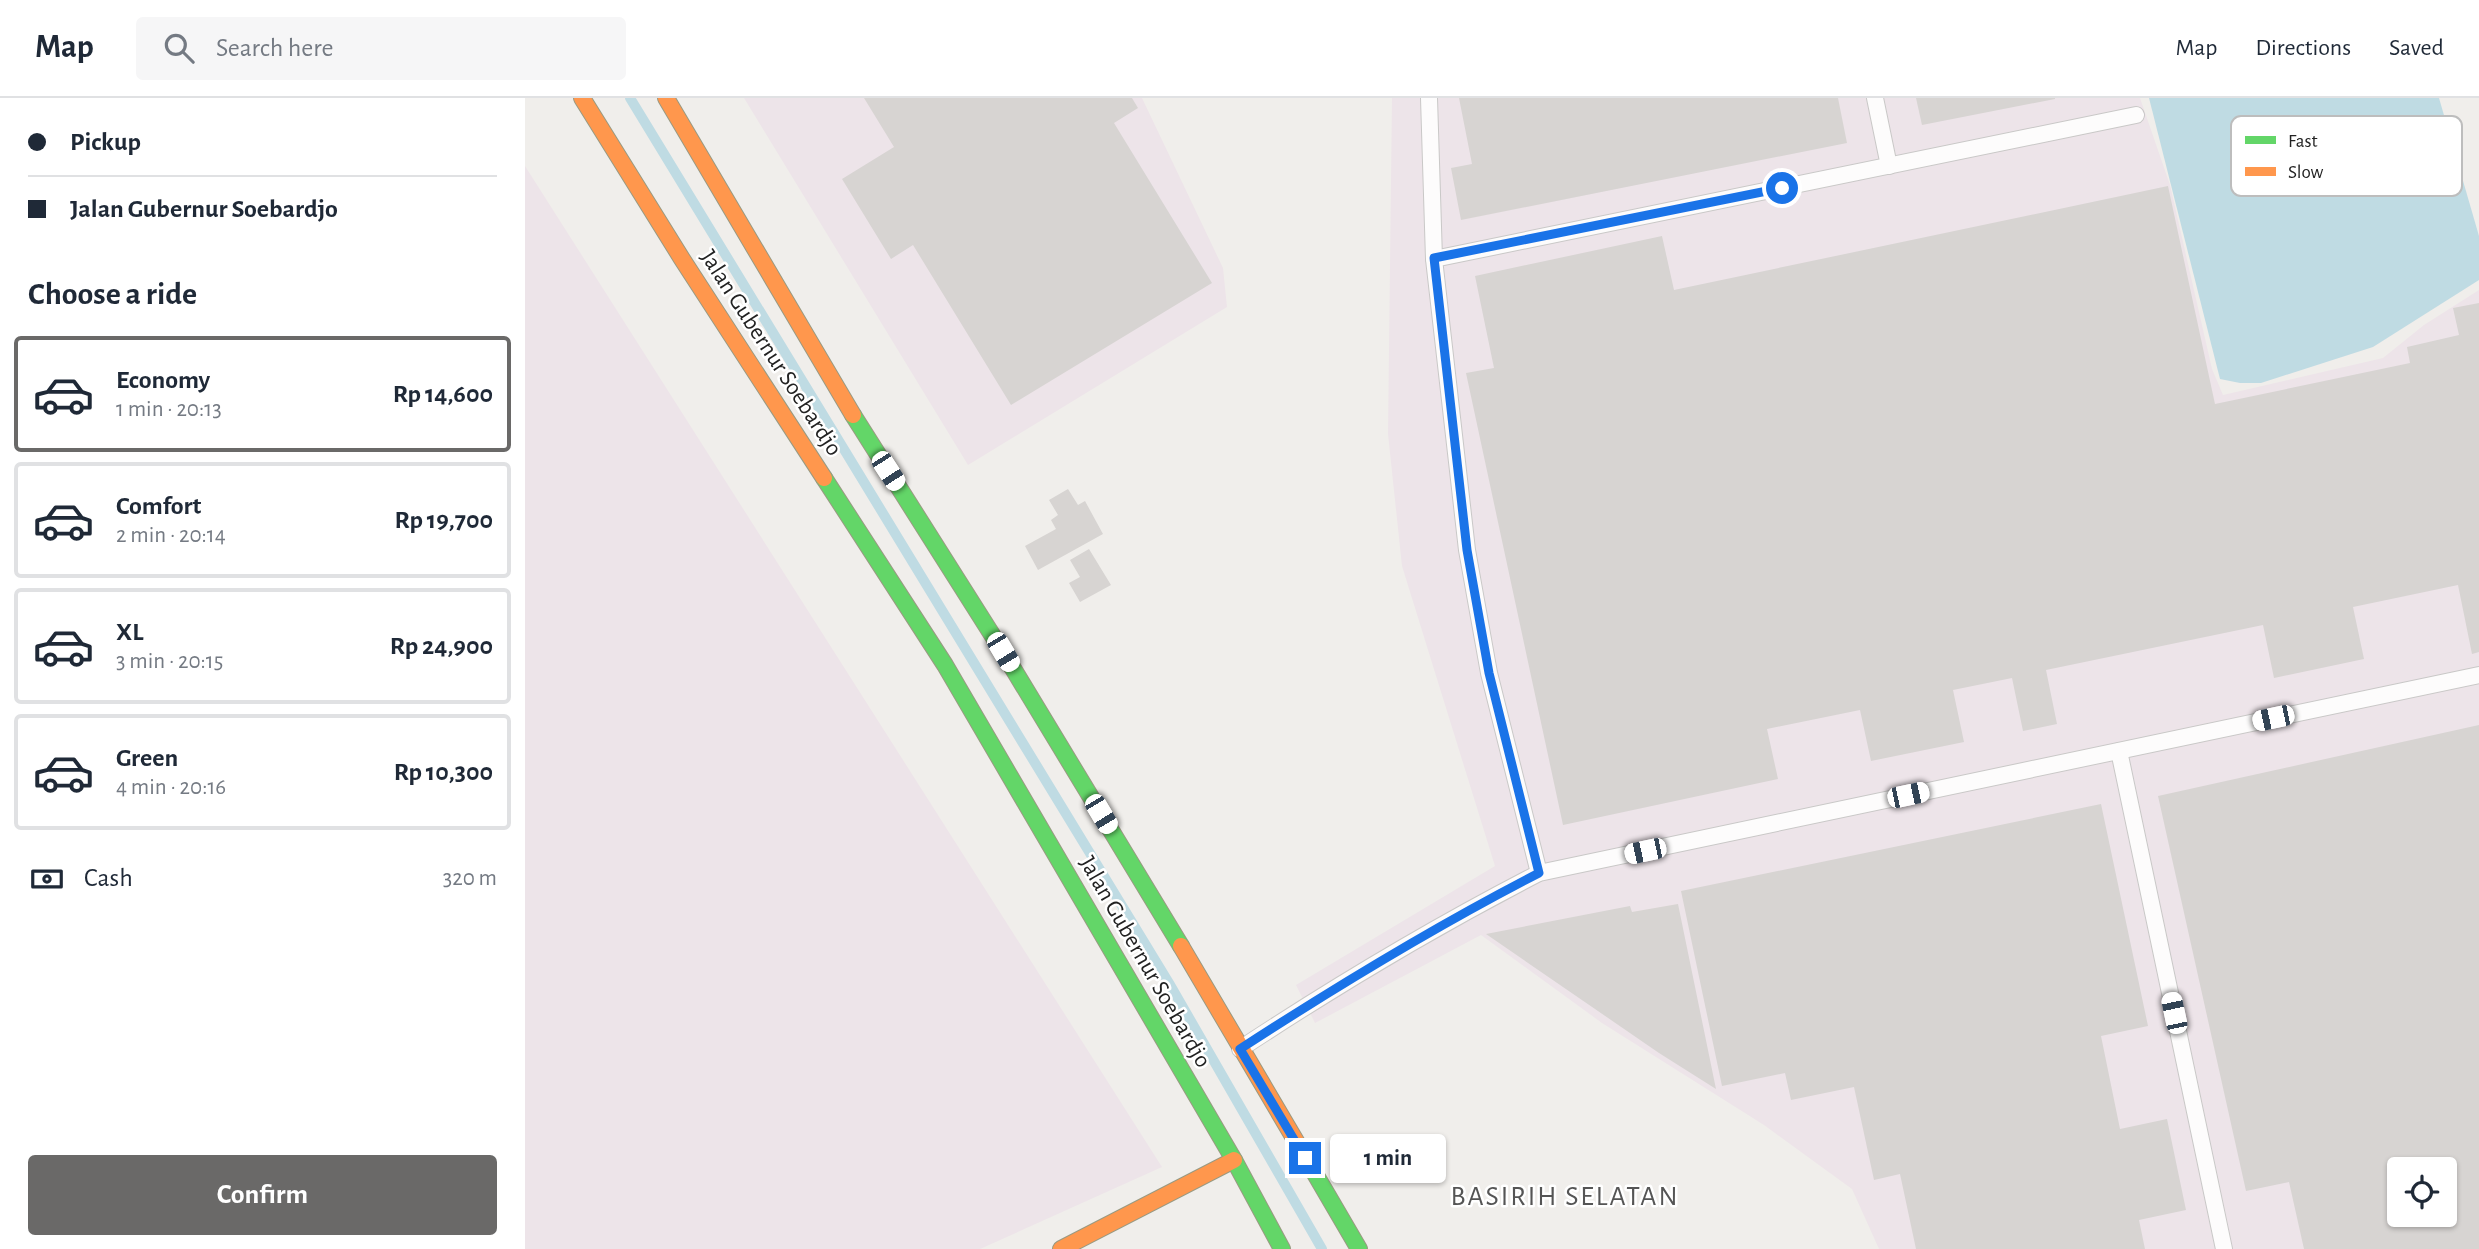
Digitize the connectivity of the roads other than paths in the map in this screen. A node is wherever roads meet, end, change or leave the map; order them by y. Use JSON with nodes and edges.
{"nodes":[{"id":1,"x":582,"y":98,"type":"edge"},
{"id":2,"x":666,"y":98,"type":"edge"},
{"id":3,"x":1429,"y":98,"type":"edge"},
{"id":4,"x":1875,"y":98,"type":"edge"},
{"id":5,"x":2136,"y":115,"type":"dead end"},
{"id":6,"x":1889,"y":166,"type":"junction"},
{"id":7,"x":1434,"y":258,"type":"junction"},
{"id":8,"x":2479,"y":675,"type":"edge"},
{"id":9,"x":2119,"y":751,"type":"junction"},
{"id":10,"x":1539,"y":873,"type":"junction"},
{"id":11,"x":1240,"y":1049,"type":"junction"},
{"id":12,"x":1234,"y":1160,"type":"junction"},
{"id":13,"x":1061,"y":1249,"type":"edge"},
{"id":14,"x":1282,"y":1249,"type":"edge"},
{"id":15,"x":1359,"y":1249,"type":"edge"},
{"id":16,"x":2224,"y":1249,"type":"edge"}],
"edges":[{"from":1,"to":12,"type":"main road","name":"Jalan Gubernur Soebardjo"},
{"from":2,"to":11,"type":"main road","name":"Jalan Gubernur Soebardjo"},
{"from":3,"to":7,"type":"lane"},
{"from":4,"to":6,"type":"lane"},
{"from":5,"to":6,"type":"lane"},
{"from":6,"to":7,"type":"lane"},
{"from":7,"to":10,"type":"lane"},
{"from":8,"to":9,"type":"lane"},
{"from":9,"to":10,"type":"lane"},
{"from":9,"to":16,"type":"lane"},
{"from":10,"to":11,"type":"lane"},
{"from":11,"to":15,"type":"main road","name":"Jalan Gubernur Soebardjo"},
{"from":12,"to":13,"type":"main road"},
{"from":12,"to":14,"type":"main road","name":"Jalan Gubernur Soebardjo"}]}
